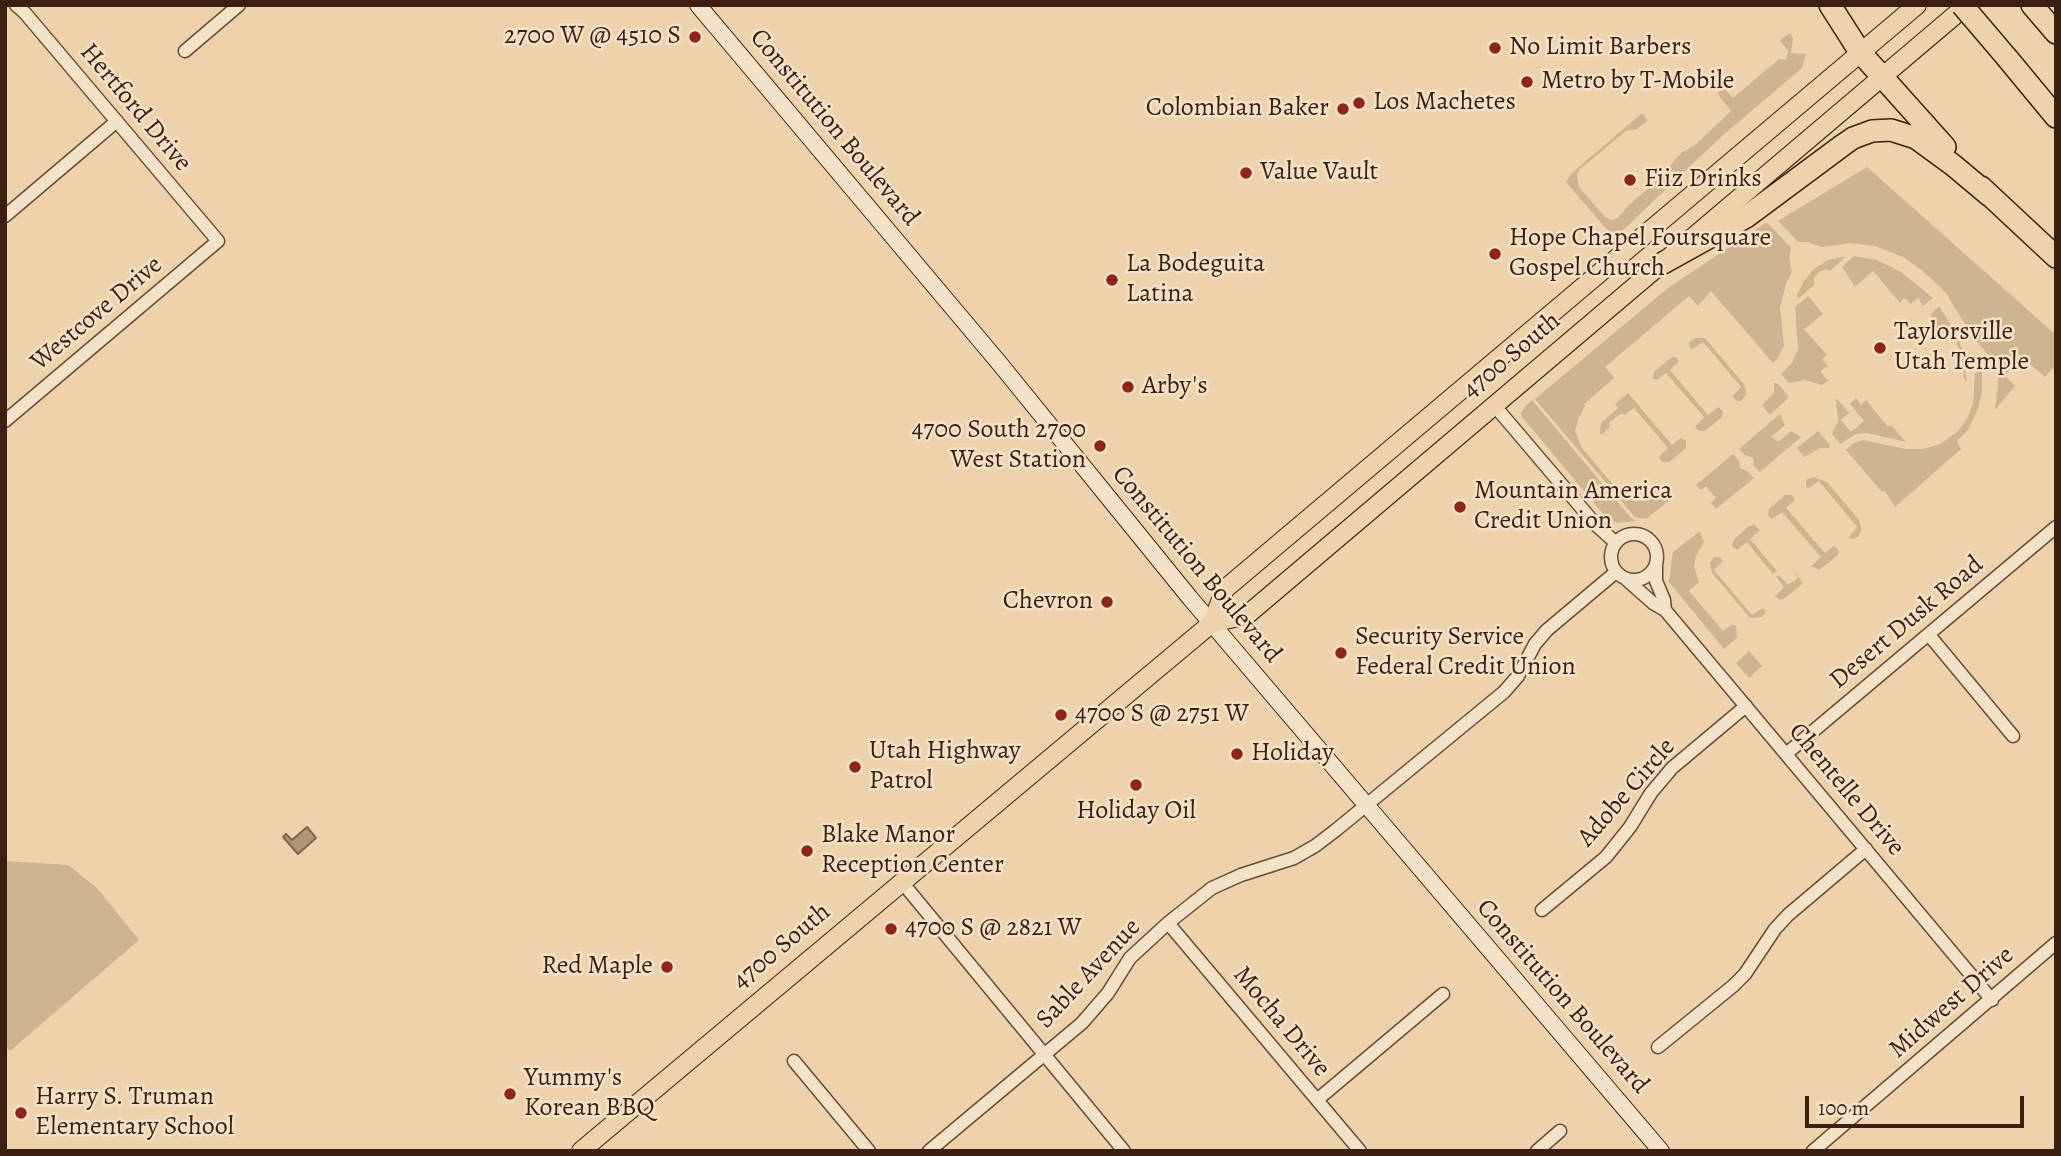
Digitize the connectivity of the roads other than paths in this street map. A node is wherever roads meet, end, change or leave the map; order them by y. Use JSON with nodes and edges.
{"nodes":[{"id":1,"x":16,"y":5,"type":"edge"},
{"id":2,"x":698,"y":5,"type":"edge"},
{"id":3,"x":1830,"y":5,"type":"edge"},
{"id":4,"x":1917,"y":5,"type":"edge"},
{"id":5,"x":1962,"y":5,"type":"edge"},
{"id":6,"x":1967,"y":5,"type":"edge"},
{"id":7,"x":2032,"y":5,"type":"edge"},
{"id":8,"x":230,"y":8,"type":"edge"},
{"id":9,"x":2052,"y":29,"type":"edge"},
{"id":10,"x":185,"y":51,"type":"dead end"},
{"id":11,"x":1860,"y":52,"type":"junction"},
{"id":12,"x":1882,"y":78,"type":"junction"},
{"id":13,"x":2056,"y":117,"type":"edge"},
{"id":14,"x":117,"y":121,"type":"junction"},
{"id":15,"x":1990,"y":196,"type":"junction"},
{"id":16,"x":5,"y":216,"type":"edge"},
{"id":17,"x":218,"y":241,"type":"joint"},
{"id":18,"x":2056,"y":257,"type":"edge"},
{"id":19,"x":1663,"y":263,"type":"junction"},
{"id":20,"x":1494,"y":405,"type":"junction"},
{"id":21,"x":5,"y":421,"type":"edge"},
{"id":22,"x":2056,"y":527,"type":"edge"},
{"id":23,"x":1616,"y":543,"type":"junction"},
{"id":24,"x":1656,"y":566,"type":"junction"},
{"id":25,"x":1622,"y":576,"type":"junction"},
{"id":26,"x":1665,"y":610,"type":"junction"},
{"id":27,"x":1212,"y":623,"type":"junction"},
{"id":28,"x":1929,"y":635,"type":"junction"},
{"id":29,"x":1746,"y":706,"type":"junction"},
{"id":30,"x":2013,"y":736,"type":"dead end"},
{"id":31,"x":1786,"y":754,"type":"junction"},
{"id":32,"x":1366,"y":805,"type":"junction"},
{"id":33,"x":1866,"y":849,"type":"junction"},
{"id":34,"x":901,"y":881,"type":"junction"},
{"id":35,"x":1542,"y":910,"type":"dead end"},
{"id":36,"x":1168,"y":923,"type":"junction"},
{"id":37,"x":2056,"y":943,"type":"edge"},
{"id":38,"x":1443,"y":994,"type":"dead end"},
{"id":39,"x":1992,"y":1000,"type":"junction"},
{"id":40,"x":1658,"y":1047,"type":"dead end"},
{"id":41,"x":1046,"y":1054,"type":"junction"},
{"id":42,"x":794,"y":1061,"type":"dead end"},
{"id":43,"x":1317,"y":1100,"type":"junction"},
{"id":44,"x":1560,"y":1131,"type":"dead end"},
{"id":45,"x":582,"y":1151,"type":"edge"},
{"id":46,"x":869,"y":1151,"type":"edge"},
{"id":47,"x":929,"y":1151,"type":"edge"},
{"id":48,"x":1124,"y":1151,"type":"edge"},
{"id":49,"x":1360,"y":1151,"type":"edge"},
{"id":50,"x":1536,"y":1151,"type":"edge"},
{"id":51,"x":1661,"y":1151,"type":"edge"},
{"id":52,"x":1813,"y":1151,"type":"edge"}],
"edges":[{"from":1,"to":14,"type":"street","name":"Hertford Drive"},
{"from":2,"to":27,"type":"main road","name":"Constitution Boulevard"},
{"from":3,"to":11,"type":"highway"},
{"from":4,"to":11,"type":"main road","name":"4700 South"},
{"from":5,"to":13,"type":"highway","bridge":true},
{"from":6,"to":12,"type":"main road","name":"4700 South"},
{"from":7,"to":9,"type":"highway"},
{"from":8,"to":10,"type":"street"},
{"from":11,"to":12,"type":"highway"},
{"from":11,"to":27,"type":"main road","name":"4700 South"},
{"from":12,"to":15,"type":"highway"},
{"from":12,"to":19,"type":"main road","name":"4700 South"},
{"from":14,"to":16,"type":"street"},
{"from":14,"to":17,"type":"street","name":"Hertford Drive"},
{"from":15,"to":18,"type":"highway"},
{"from":15,"to":19,"type":"highway"},
{"from":17,"to":21,"type":"street","name":"Westcove Drive"},
{"from":19,"to":20,"type":"main road","name":"4700 South"},
{"from":20,"to":23,"type":"street"},
{"from":20,"to":27,"type":"main road","name":"4700 South"},
{"from":22,"to":28,"type":"street","name":"Desert Dusk Road"},
{"from":23,"to":24,"type":"street","name":"Chentelle Drive"},
{"from":23,"to":25,"type":"street"},
{"from":24,"to":25,"type":"street"},
{"from":24,"to":26,"type":"street","name":"Chentelle Drive"},
{"from":25,"to":26,"type":"street","name":"Chentelle Drive"},
{"from":25,"to":32,"type":"street","name":"Sable Avenue"},
{"from":26,"to":29,"type":"street","name":"Chentelle Drive"},
{"from":27,"to":32,"type":"main road","name":"Constitution Boulevard"},
{"from":27,"to":34,"type":"main road","name":"4700 South"},
{"from":28,"to":30,"type":"street"},
{"from":28,"to":31,"type":"street","name":"Desert Dusk Road"},
{"from":29,"to":31,"type":"street","name":"Chentelle Drive"},
{"from":29,"to":35,"type":"street","name":"Adobe Circle"},
{"from":31,"to":33,"type":"street","name":"Chentelle Drive"},
{"from":32,"to":36,"type":"street","name":"Sable Avenue"},
{"from":32,"to":51,"type":"main road","name":"Constitution Boulevard"},
{"from":33,"to":39,"type":"street","name":"Chentelle Drive"},
{"from":33,"to":40,"type":"street"},
{"from":34,"to":41,"type":"street"},
{"from":34,"to":45,"type":"main road","name":"4700 South"},
{"from":36,"to":41,"type":"street","name":"Sable Avenue"},
{"from":36,"to":43,"type":"street","name":"Mocha Drive"},
{"from":37,"to":39,"type":"street","name":"Midwest Drive"},
{"from":38,"to":43,"type":"street"},
{"from":39,"to":52,"type":"street","name":"Midwest Drive"},
{"from":41,"to":47,"type":"street","name":"Sable Avenue"},
{"from":41,"to":48,"type":"street"},
{"from":42,"to":46,"type":"street"},
{"from":43,"to":49,"type":"street","name":"Mocha Drive"},
{"from":44,"to":50,"type":"street"}]}
